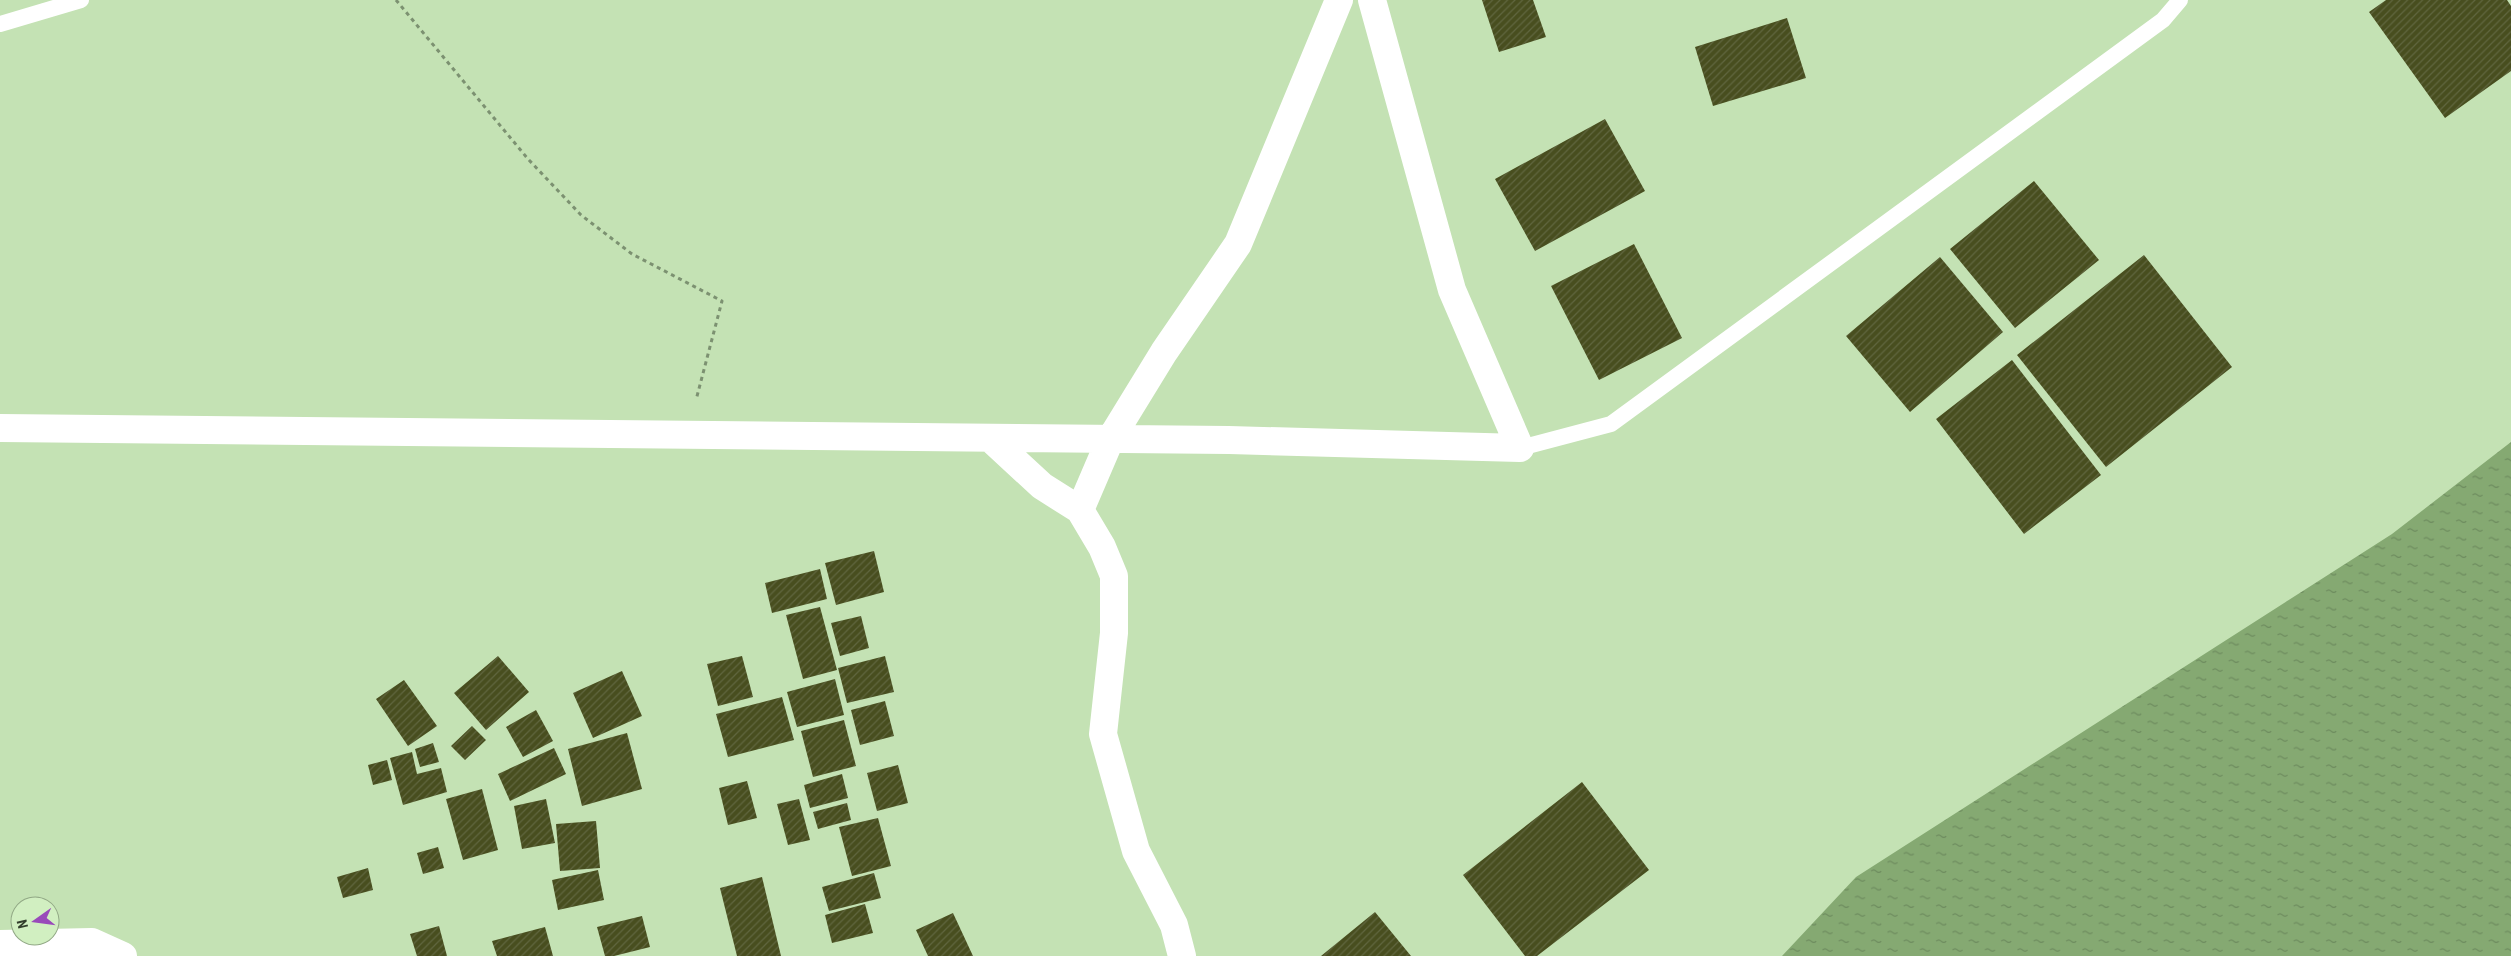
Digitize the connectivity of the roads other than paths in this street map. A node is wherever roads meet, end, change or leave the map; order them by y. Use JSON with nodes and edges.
{"nodes":[{"id":1,"x":81,"y":0,"type":"edge"},
{"id":2,"x":1339,"y":0,"type":"edge"},
{"id":3,"x":1372,"y":0,"type":"edge"},
{"id":4,"x":2180,"y":0,"type":"edge"},
{"id":5,"x":0,"y":24,"type":"edge"},
{"id":6,"x":0,"y":428,"type":"edge"},
{"id":7,"x":990,"y":438,"type":"junction"},
{"id":8,"x":1110,"y":440,"type":"junction"},
{"id":9,"x":1520,"y":448,"type":"junction"},
{"id":10,"x":1080,"y":510,"type":"junction"},
{"id":11,"x":0,"y":944,"type":"edge"},
{"id":12,"x":123,"y":956,"type":"edge"},
{"id":13,"x":1182,"y":956,"type":"edge"}],
"edges":[{"from":1,"to":5,"type":"lane"},
{"from":2,"to":8,"type":"street"},
{"from":3,"to":9,"type":"street"},
{"from":4,"to":9,"type":"lane"},
{"from":6,"to":7,"type":"street"},
{"from":7,"to":8,"type":"street"},
{"from":7,"to":10,"type":"street"},
{"from":8,"to":9,"type":"street"},
{"from":8,"to":10,"type":"street"},
{"from":10,"to":13,"type":"street"},
{"from":11,"to":12,"type":"street"}]}
